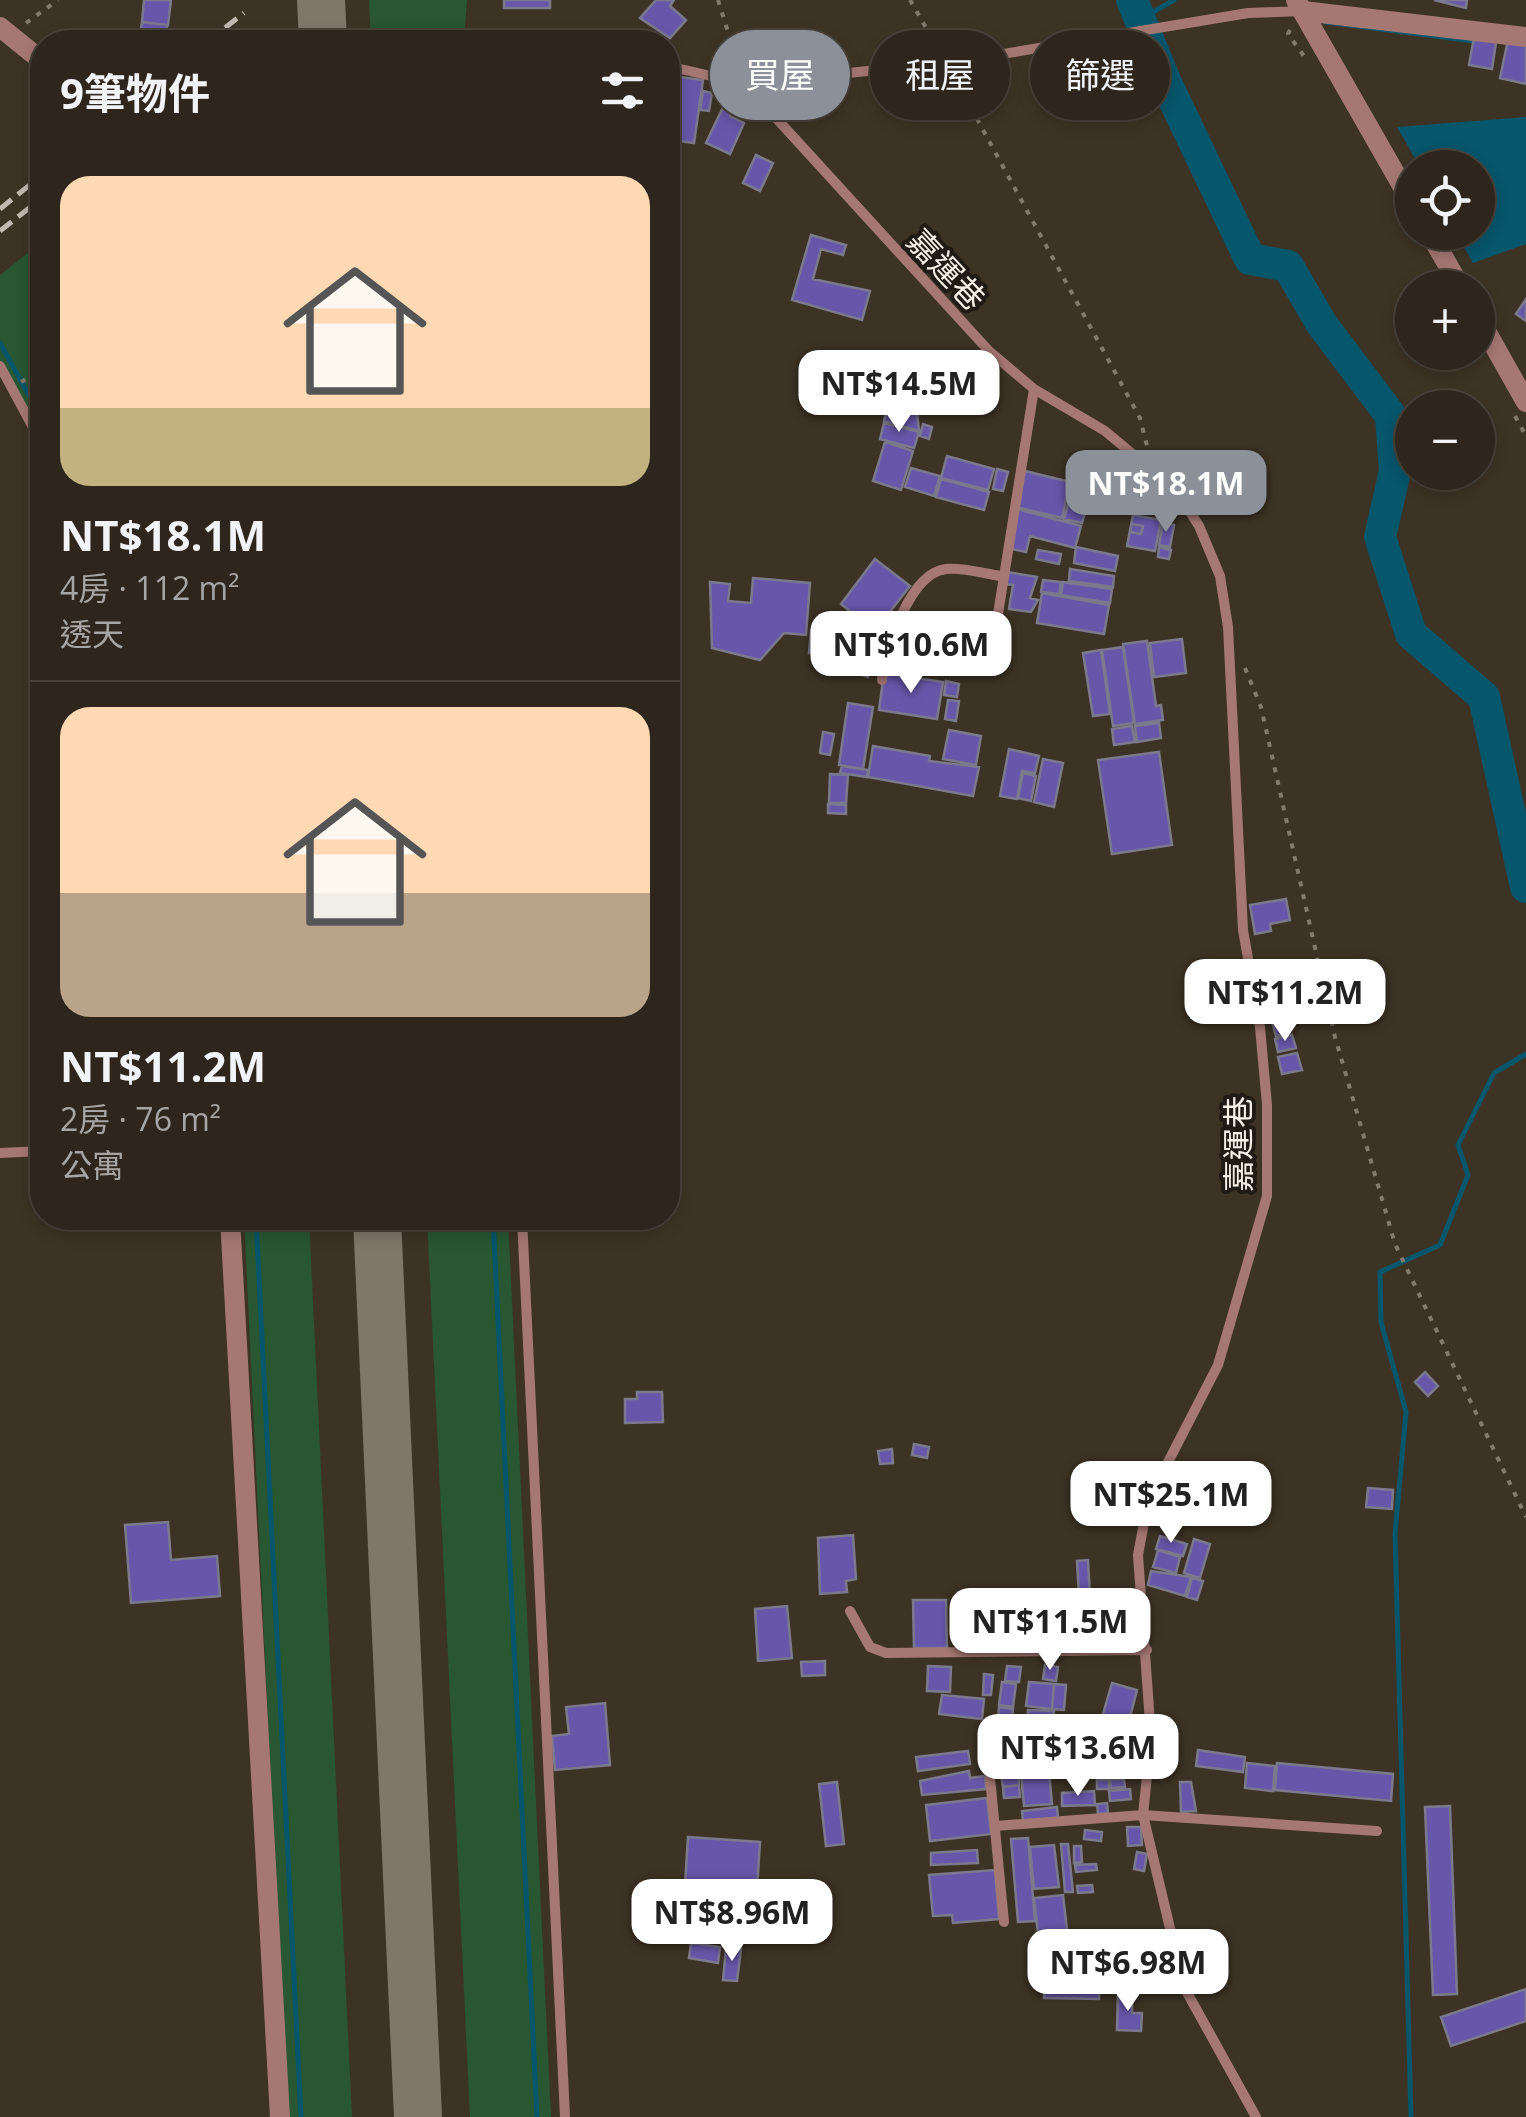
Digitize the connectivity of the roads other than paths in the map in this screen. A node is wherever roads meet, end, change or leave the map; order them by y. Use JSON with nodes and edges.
{"nodes":[{"id":1,"x":1299,"y":6,"type":"edge"},
{"id":2,"x":5,"y":31,"type":"edge"},
{"id":3,"x":1526,"y":37,"type":"edge"},
{"id":4,"x":30,"y":51,"type":"edge"},
{"id":5,"x":680,"y":69,"type":"edge"},
{"id":6,"x":850,"y":73,"type":"edge"},
{"id":7,"x":710,"y":76,"type":"edge"},
{"id":8,"x":778,"y":120,"type":"edge"},
{"id":9,"x":1395,"y":174,"type":"edge"},
{"id":10,"x":1495,"y":347,"type":"edge"},
{"id":11,"x":0,"y":366,"type":"edge"},
{"id":12,"x":1034,"y":389,"type":"junction"},
{"id":13,"x":1526,"y":402,"type":"edge"},
{"id":14,"x":30,"y":421,"type":"edge"},
{"id":15,"x":1002,"y":576,"type":"junction"},
{"id":16,"x":989,"y":670,"type":"dead end"},
{"id":17,"x":882,"y":680,"type":"dead end"},
{"id":18,"x":30,"y":1152,"type":"edge"},
{"id":19,"x":0,"y":1154,"type":"edge"},
{"id":20,"x":231,"y":1230,"type":"edge"},
{"id":21,"x":523,"y":1230,"type":"edge"},
{"id":22,"x":850,"y":1612,"type":"dead end"},
{"id":23,"x":1147,"y":1650,"type":"junction"},
{"id":24,"x":988,"y":1757,"type":"dead end"},
{"id":25,"x":1143,"y":1815,"type":"junction"},
{"id":26,"x":995,"y":1826,"type":"junction"},
{"id":27,"x":1377,"y":1831,"type":"dead end"},
{"id":28,"x":1004,"y":1922,"type":"dead end"},
{"id":29,"x":280,"y":2117,"type":"edge"},
{"id":30,"x":565,"y":2117,"type":"edge"},
{"id":31,"x":1256,"y":2117,"type":"edge"}],
"edges":[{"from":1,"to":3,"type":"street"},
{"from":1,"to":6,"type":"lane"},
{"from":1,"to":9,"type":"street"},
{"from":2,"to":4,"type":"street"},
{"from":5,"to":7,"type":"lane"},
{"from":8,"to":12,"type":"lane","name":"嘉運巷"},
{"from":10,"to":13,"type":"street"},
{"from":11,"to":14,"type":"lane"},
{"from":12,"to":15,"type":"lane"},
{"from":12,"to":23,"type":"lane","name":"嘉運巷"},
{"from":15,"to":16,"type":"lane"},
{"from":15,"to":17,"type":"lane"},
{"from":18,"to":19,"type":"lane"},
{"from":20,"to":29,"type":"street"},
{"from":21,"to":30,"type":"lane"},
{"from":22,"to":23,"type":"lane"},
{"from":23,"to":25,"type":"lane","name":"嘉運巷"},
{"from":24,"to":26,"type":"lane"},
{"from":25,"to":26,"type":"lane"},
{"from":25,"to":27,"type":"lane"},
{"from":25,"to":31,"type":"lane","name":"嘉運巷"},
{"from":26,"to":28,"type":"lane"}]}
